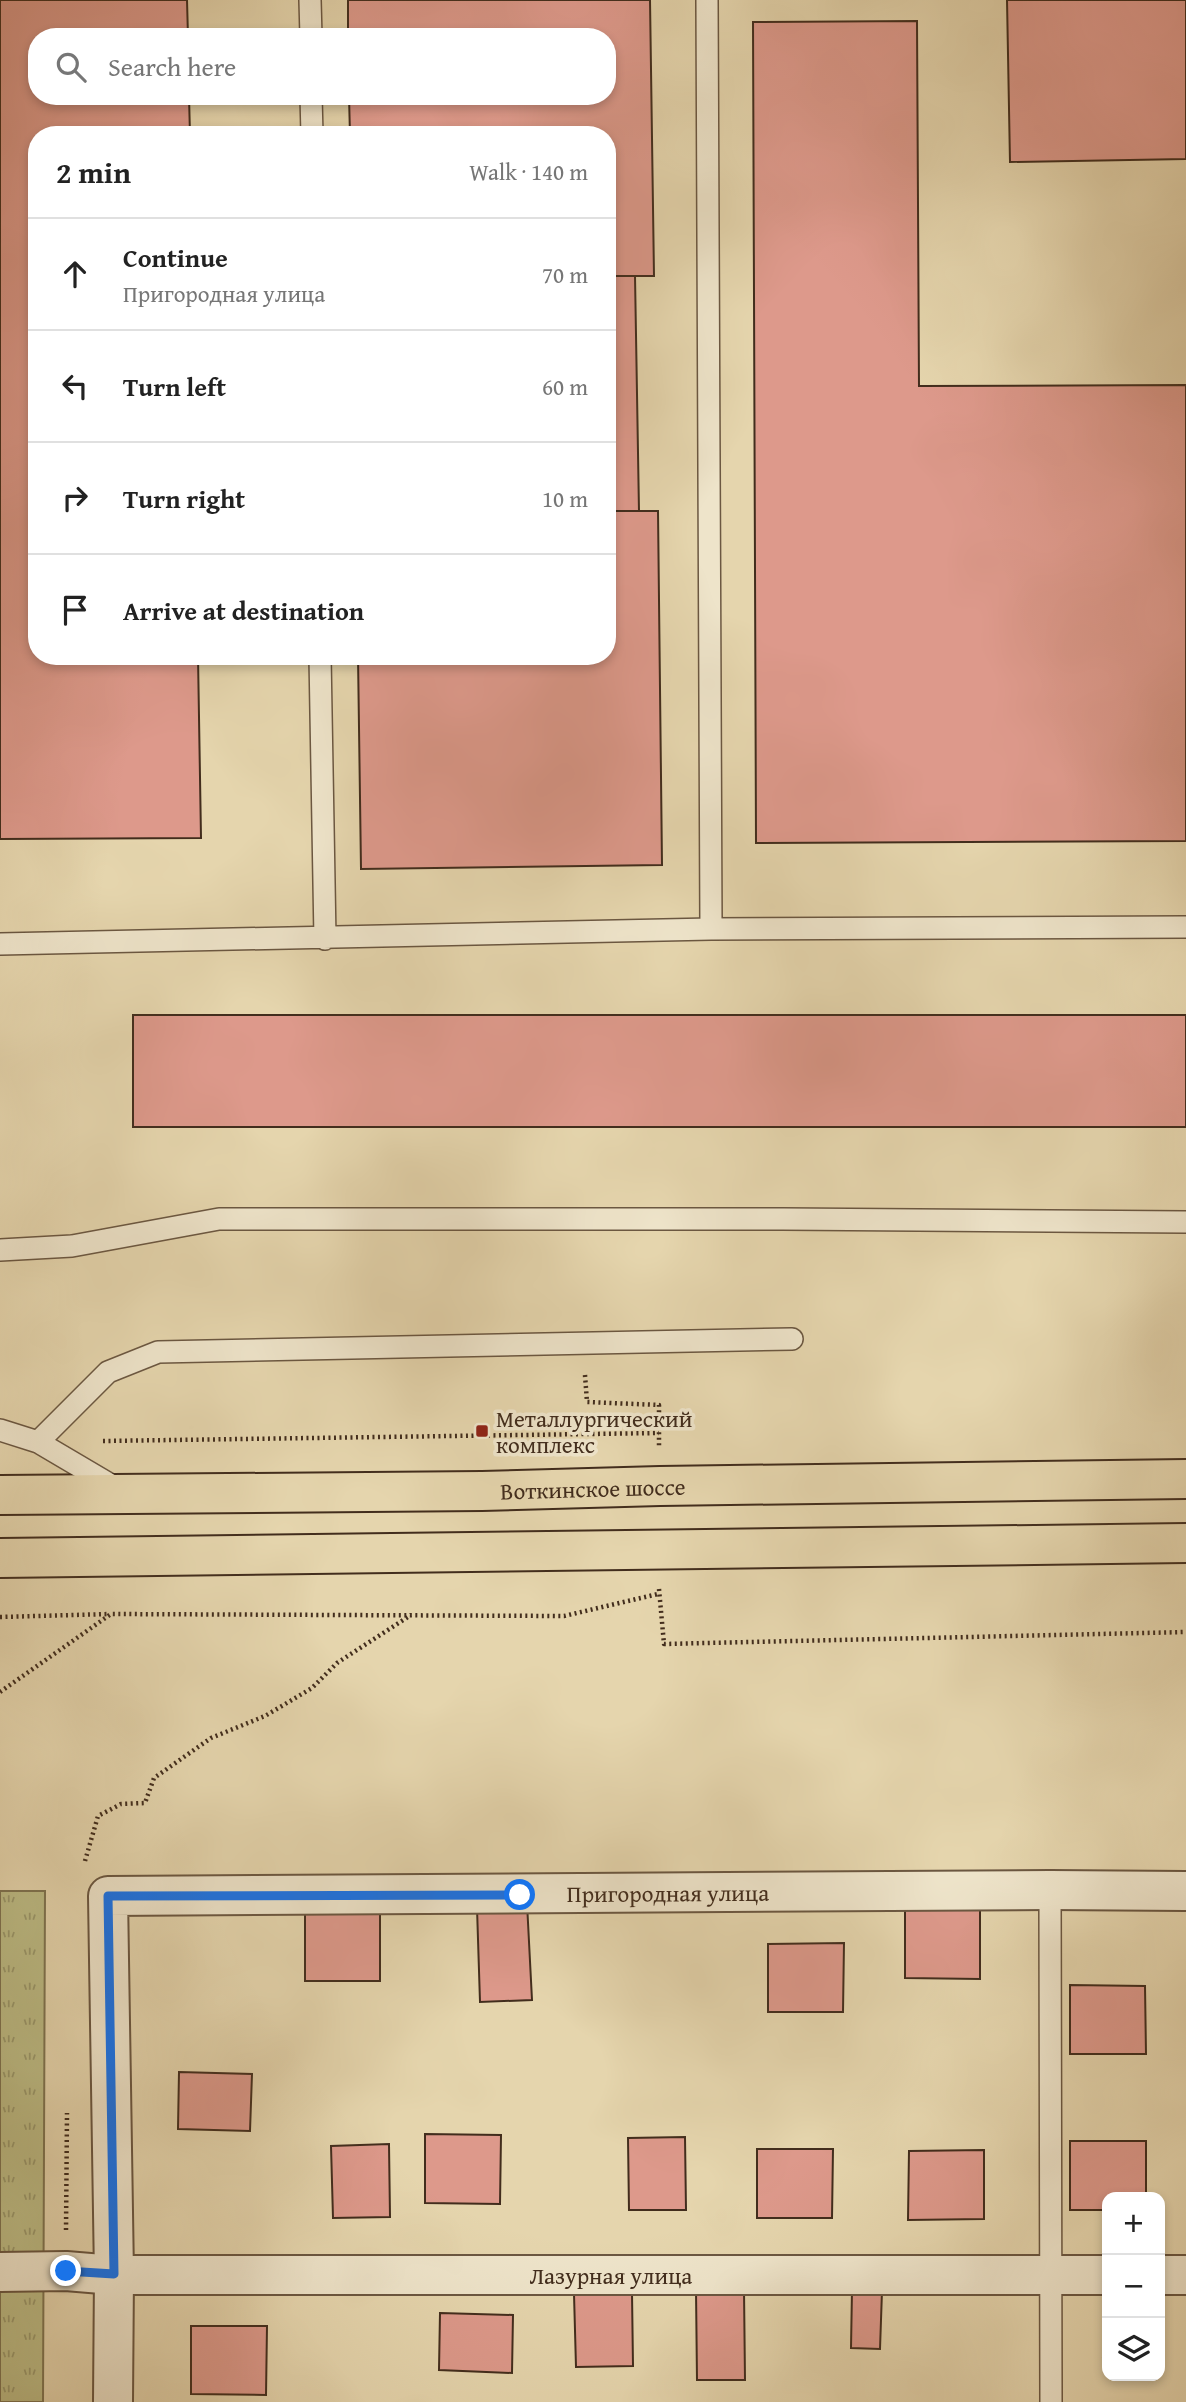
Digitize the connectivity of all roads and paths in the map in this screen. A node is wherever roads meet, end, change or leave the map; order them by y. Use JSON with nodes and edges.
{"nodes":[{"id":1,"x":310,"y":0,"type":"edge"},
{"id":2,"x":707,"y":0,"type":"edge"},
{"id":3,"x":311,"y":28,"type":"edge"},
{"id":4,"x":312,"y":105,"type":"edge"},
{"id":5,"x":312,"y":126,"type":"edge"},
{"id":6,"x":320,"y":665,"type":"edge"},
{"id":7,"x":1186,"y":927,"type":"edge"},
{"id":8,"x":711,"y":929,"type":"junction"},
{"id":9,"x":325,"y":939,"type":"junction"},
{"id":10,"x":0,"y":944,"type":"edge"},
{"id":11,"x":1186,"y":1222,"type":"edge"},
{"id":12,"x":0,"y":1250,"type":"edge"},
{"id":13,"x":792,"y":1339,"type":"dead end"},
{"id":14,"x":0,"y":1430,"type":"edge"},
{"id":15,"x":659,"y":1433,"type":"dead end"},
{"id":16,"x":37,"y":1442,"type":"junction"},
{"id":17,"x":1186,"y":1479,"type":"edge"},
{"id":18,"x":124,"y":1493,"type":"junction"},
{"id":19,"x":0,"y":1495,"type":"edge"},
{"id":20,"x":1186,"y":1543,"type":"edge"},
{"id":21,"x":0,"y":1558,"type":"edge"},
{"id":22,"x":111,"y":1614,"type":"junction"},
{"id":23,"x":0,"y":1617,"type":"edge"},
{"id":24,"x":1186,"y":1632,"type":"edge"},
{"id":25,"x":0,"y":1692,"type":"edge"},
{"id":26,"x":1050,"y":1889,"type":"junction"},
{"id":27,"x":1186,"y":1891,"type":"edge"},
{"id":28,"x":0,"y":2272,"type":"edge"},
{"id":29,"x":114,"y":2274,"type":"junction"},
{"id":30,"x":1050,"y":2275,"type":"junction"},
{"id":31,"x":1102,"y":2275,"type":"edge"},
{"id":32,"x":1165,"y":2275,"type":"edge"},
{"id":33,"x":1186,"y":2275,"type":"edge"},
{"id":34,"x":113,"y":2402,"type":"edge"},
{"id":35,"x":1051,"y":2402,"type":"edge"}],
"edges":[{"from":1,"to":3,"type":"lane"},
{"from":2,"to":8,"type":"lane"},
{"from":4,"to":5,"type":"lane"},
{"from":6,"to":9,"type":"lane"},
{"from":7,"to":8,"type":"lane"},
{"from":8,"to":9,"type":"lane"},
{"from":9,"to":10,"type":"lane"},
{"from":11,"to":12,"type":"lane"},
{"from":13,"to":16,"type":"lane"},
{"from":14,"to":16,"type":"lane"},
{"from":15,"to":16,"type":"path"},
{"from":16,"to":18,"type":"lane"},
{"from":17,"to":18,"type":"main road","name":"Воткинское шоссе"},
{"from":18,"to":19,"type":"main road","name":"Воткинское шоссе"},
{"from":20,"to":21,"type":"main road"},
{"from":22,"to":23,"type":"path"},
{"from":22,"to":24,"type":"path"},
{"from":22,"to":25,"type":"path"},
{"from":26,"to":27,"type":"street","name":"Пригородная улица"},
{"from":26,"to":29,"type":"street","name":"Пригородная улица"},
{"from":26,"to":30,"type":"lane"},
{"from":28,"to":29,"type":"street","name":"Лазурная улица"},
{"from":29,"to":30,"type":"street","name":"Лазурная улица"},
{"from":29,"to":34,"type":"street"},
{"from":30,"to":31,"type":"street","name":"Лазурная улица"},
{"from":30,"to":35,"type":"lane"},
{"from":32,"to":33,"type":"street"}]}
